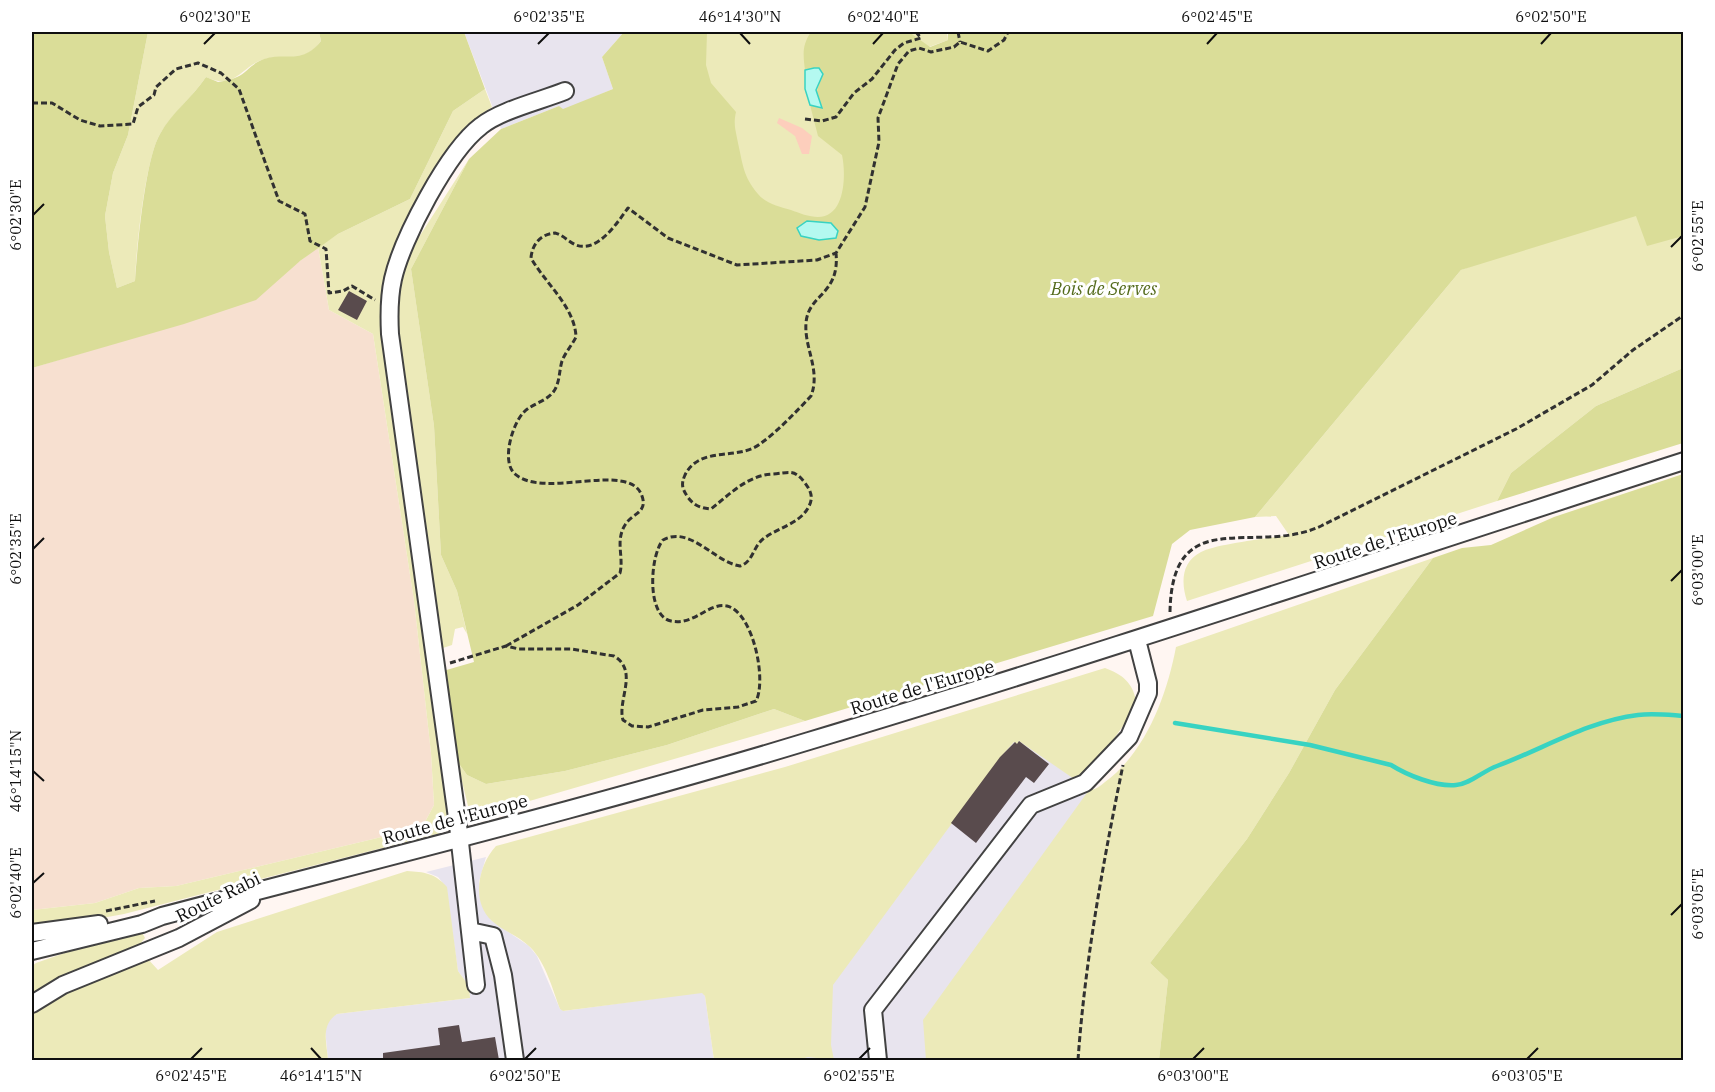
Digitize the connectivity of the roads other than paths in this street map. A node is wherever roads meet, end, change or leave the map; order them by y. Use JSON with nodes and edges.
{"nodes":[{"id":1,"x":565,"y":91,"type":"dead end"},
{"id":2,"x":1683,"y":461,"type":"edge"},
{"id":3,"x":1137,"y":640,"type":"junction"},
{"id":4,"x":459,"y":839,"type":"junction"},
{"id":5,"x":296,"y":881,"type":"junction"},
{"id":6,"x":160,"y":908,"type":"junction"},
{"id":7,"x":470,"y":930,"type":"junction"},
{"id":8,"x":32,"y":933,"type":"edge"},
{"id":9,"x":156,"y":945,"type":"junction"},
{"id":10,"x":32,"y":951,"type":"edge"},
{"id":11,"x":476,"y":985,"type":"dead end"},
{"id":12,"x":32,"y":1004,"type":"edge"},
{"id":13,"x":515,"y":1060,"type":"edge"},
{"id":14,"x":878,"y":1060,"type":"edge"}],
"edges":[{"from":1,"to":4,"type":"street"},
{"from":2,"to":3,"type":"street","name":"Route de l'Europe"},
{"from":3,"to":4,"type":"street","name":"Route de l'Europe"},
{"from":3,"to":14,"type":"street"},
{"from":4,"to":5,"type":"street","name":"Route de l'Europe"},
{"from":4,"to":7,"type":"street"},
{"from":5,"to":6,"type":"street","name":"Route de l'Europe"},
{"from":5,"to":9,"type":"street","name":"Route Rabi"},
{"from":6,"to":8,"type":"street","name":"Route de l'Europe"},
{"from":6,"to":9,"type":"street","name":"Route Rabi"},
{"from":6,"to":10,"type":"street","name":"Route de l'Europe"},
{"from":7,"to":11,"type":"street"},
{"from":7,"to":13,"type":"street"},
{"from":9,"to":12,"type":"street","name":"Route Rabi"}]}
